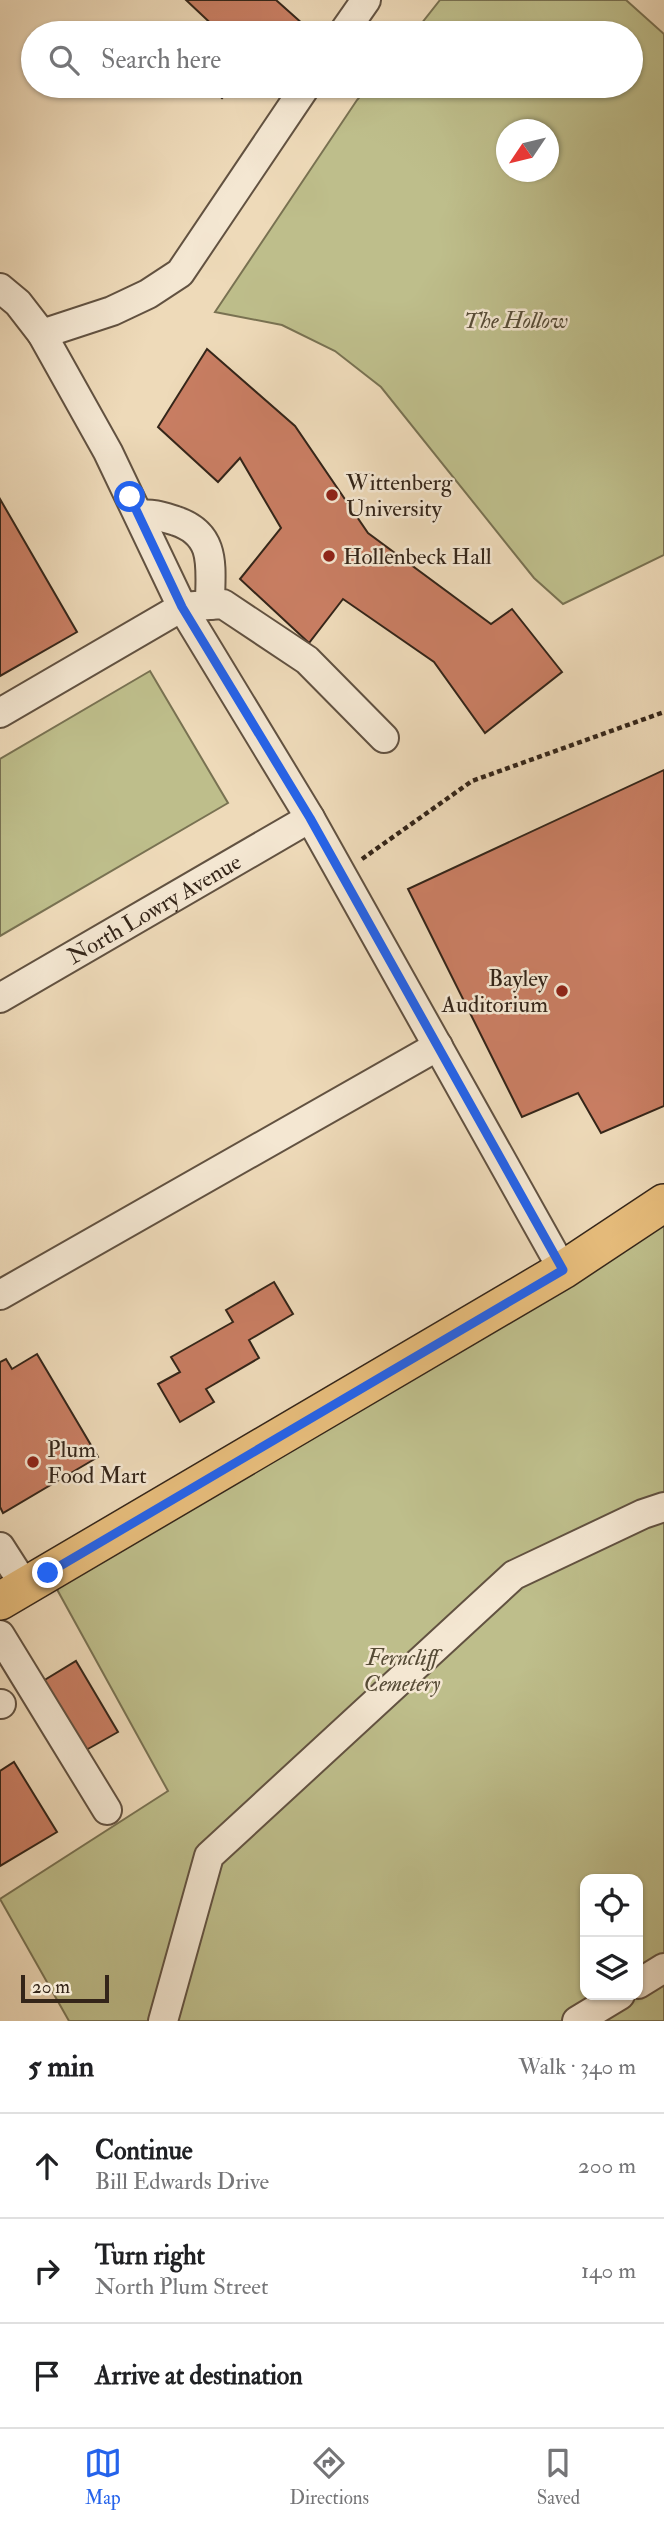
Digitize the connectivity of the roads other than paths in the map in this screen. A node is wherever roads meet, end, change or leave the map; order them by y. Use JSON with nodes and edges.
{"nodes":[{"id":1,"x":366,"y":0,"type":"edge"},
{"id":2,"x":351,"y":21,"type":"edge"},
{"id":3,"x":298,"y":98,"type":"edge"},
{"id":4,"x":0,"y":288,"type":"edge"},
{"id":5,"x":42,"y":334,"type":"junction"},
{"id":6,"x":139,"y":515,"type":"junction"},
{"id":7,"x":196,"y":606,"type":"junction"},
{"id":8,"x":0,"y":713,"type":"edge"},
{"id":9,"x":384,"y":738,"type":"dead end"},
{"id":10,"x":310,"y":818,"type":"junction"},
{"id":11,"x":0,"y":998,"type":"edge"},
{"id":12,"x":438,"y":1046,"type":"junction"},
{"id":13,"x":664,"y":1203,"type":"edge"},
{"id":14,"x":563,"y":1270,"type":"junction"},
{"id":15,"x":0,"y":1295,"type":"edge"},
{"id":16,"x":664,"y":1507,"type":"edge"},
{"id":17,"x":0,"y":1547,"type":"edge"},
{"id":18,"x":13,"y":1594,"type":"edge"},
{"id":19,"x":0,"y":1634,"type":"edge"},
{"id":20,"x":107,"y":1810,"type":"dead end"},
{"id":21,"x":664,"y":1968,"type":"edge"},
{"id":22,"x":643,"y":1981,"type":"edge"},
{"id":23,"x":612,"y":2000,"type":"edge"},
{"id":24,"x":163,"y":2021,"type":"edge"},
{"id":25,"x":577,"y":2021,"type":"edge"}],
"edges":[{"from":1,"to":2,"type":"street"},
{"from":3,"to":5,"type":"street"},
{"from":4,"to":5,"type":"street"},
{"from":5,"to":6,"type":"street"},
{"from":6,"to":7,"type":"street"},
{"from":6,"to":7,"type":"street"},
{"from":7,"to":8,"type":"street"},
{"from":7,"to":9,"type":"street"},
{"from":7,"to":10,"type":"street"},
{"from":10,"to":11,"type":"street","name":"North Lowry Avenue"},
{"from":10,"to":12,"type":"street"},
{"from":12,"to":14,"type":"street"},
{"from":12,"to":15,"type":"street"},
{"from":13,"to":14,"type":"main road"},
{"from":14,"to":18,"type":"main road"},
{"from":16,"to":24,"type":"street"},
{"from":17,"to":18,"type":"street"},
{"from":19,"to":20,"type":"street"},
{"from":21,"to":22,"type":"street"},
{"from":23,"to":25,"type":"street"}]}
